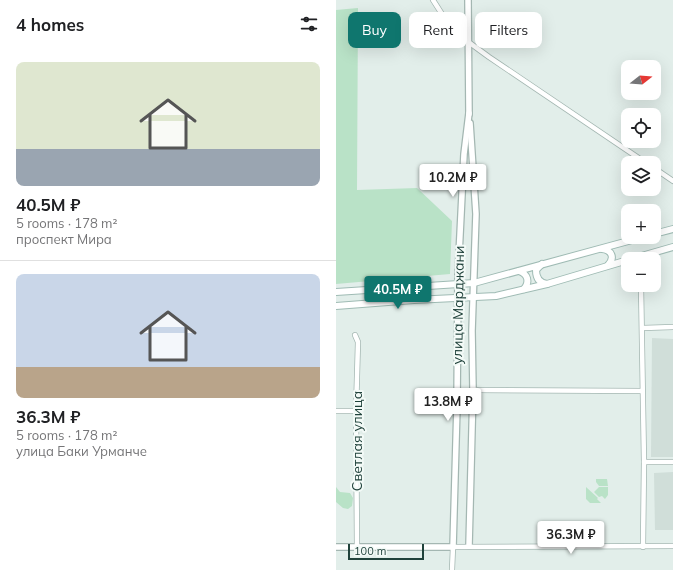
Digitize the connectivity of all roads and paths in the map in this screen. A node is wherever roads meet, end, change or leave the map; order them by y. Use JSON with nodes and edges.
{"nodes":[{"id":1,"x":433,"y":0,"type":"edge"},
{"id":2,"x":468,"y":0,"type":"edge"},
{"id":3,"x":469,"y":42,"type":"junction"},
{"id":4,"x":469,"y":112,"type":"junction"},
{"id":5,"x":636,"y":156,"type":"edge"},
{"id":6,"x":661,"y":173,"type":"edge"},
{"id":7,"x":673,"y":181,"type":"edge"},
{"id":8,"x":673,"y":229,"type":"edge"},
{"id":9,"x":661,"y":232,"type":"edge"},
{"id":10,"x":621,"y":243,"type":"edge"},
{"id":11,"x":673,"y":247,"type":"edge"},
{"id":12,"x":602,"y":249,"type":"junction"},
{"id":13,"x":658,"y":252,"type":"edge"},
{"id":14,"x":621,"y":262,"type":"edge"},
{"id":15,"x":542,"y":264,"type":"junction"},
{"id":16,"x":608,"y":265,"type":"junction"},
{"id":17,"x":519,"y":271,"type":"junction"},
{"id":18,"x":474,"y":283,"type":"junction"},
{"id":19,"x":547,"y":284,"type":"junction"},
{"id":20,"x":458,"y":285,"type":"junction"},
{"id":21,"x":414,"y":288,"type":"junction"},
{"id":22,"x":524,"y":289,"type":"junction"},
{"id":23,"x":336,"y":292,"type":"edge"},
{"id":24,"x":641,"y":292,"type":"edge"},
{"id":25,"x":458,"y":297,"type":"junction"},
{"id":26,"x":474,"y":297,"type":"junction"},
{"id":27,"x":414,"y":300,"type":"junction"},
{"id":28,"x":336,"y":306,"type":"edge"},
{"id":29,"x":673,"y":327,"type":"edge"},
{"id":30,"x":643,"y":328,"type":"junction"},
{"id":31,"x":355,"y":335,"type":"dead end"},
{"id":32,"x":473,"y":390,"type":"junction"},
{"id":33,"x":642,"y":391,"type":"junction"},
{"id":34,"x":435,"y":406,"type":"dead end"},
{"id":35,"x":457,"y":406,"type":"junction"},
{"id":36,"x":336,"y":411,"type":"edge"},
{"id":37,"x":356,"y":411,"type":"junction"},
{"id":38,"x":644,"y":462,"type":"junction"},
{"id":39,"x":673,"y":462,"type":"edge"},
{"id":40,"x":469,"y":546,"type":"junction"},
{"id":41,"x":673,"y":546,"type":"edge"},
{"id":42,"x":336,"y":547,"type":"edge"},
{"id":43,"x":357,"y":547,"type":"junction"},
{"id":44,"x":453,"y":547,"type":"junction"},
{"id":45,"x":643,"y":547,"type":"junction"},
{"id":46,"x":452,"y":570,"type":"edge"}],
"edges":[{"from":1,"to":3,"type":"street"},
{"from":2,"to":3,"type":"street","name":"улица Марджани"},
{"from":3,"to":4,"type":"street","name":"улица Марджани"},
{"from":3,"to":5,"type":"street"},
{"from":4,"to":18,"type":"street","name":"улица Марджани"},
{"from":4,"to":20,"type":"street","name":"улица Марджани"},
{"from":6,"to":7,"type":"street"},
{"from":8,"to":9,"type":"main road"},
{"from":10,"to":12,"type":"main road"},
{"from":11,"to":13,"type":"main road"},
{"from":12,"to":15,"type":"main road"},
{"from":12,"to":16,"type":"main road"},
{"from":14,"to":16,"type":"main road"},
{"from":15,"to":17,"type":"main road"},
{"from":15,"to":19,"type":"main road"},
{"from":16,"to":19,"type":"main road"},
{"from":17,"to":18,"type":"main road"},
{"from":17,"to":22,"type":"main road"},
{"from":18,"to":20,"type":"main road"},
{"from":18,"to":26,"type":"street","name":"улица Марджани"},
{"from":19,"to":22,"type":"main road"},
{"from":20,"to":21,"type":"main road"},
{"from":20,"to":25,"type":"street","name":"улица Марджани"},
{"from":21,"to":23,"type":"main road"},
{"from":21,"to":27,"type":"main road"},
{"from":22,"to":26,"type":"main road"},
{"from":24,"to":30,"type":"street"},
{"from":25,"to":26,"type":"main road"},
{"from":25,"to":27,"type":"main road"},
{"from":25,"to":35,"type":"street","name":"улица Марджани"},
{"from":26,"to":32,"type":"street","name":"улица Марджани"},
{"from":27,"to":28,"type":"main road"},
{"from":29,"to":30,"type":"street"},
{"from":30,"to":33,"type":"street"},
{"from":31,"to":37,"type":"street","name":"Светлая улица"},
{"from":32,"to":33,"type":"street"},
{"from":32,"to":40,"type":"street","name":"улица Марджани"},
{"from":33,"to":38,"type":"street"},
{"from":34,"to":35,"type":"street"},
{"from":35,"to":44,"type":"street","name":"улица Марджани"},
{"from":36,"to":37,"type":"street"},
{"from":37,"to":43,"type":"street","name":"Светлая улица"},
{"from":38,"to":39,"type":"street"},
{"from":38,"to":45,"type":"street"},
{"from":40,"to":44,"type":"street"},
{"from":40,"to":45,"type":"street"},
{"from":41,"to":45,"type":"street"},
{"from":42,"to":43,"type":"street"},
{"from":43,"to":44,"type":"street"},
{"from":44,"to":46,"type":"street","name":"улица Марджани"}]}
